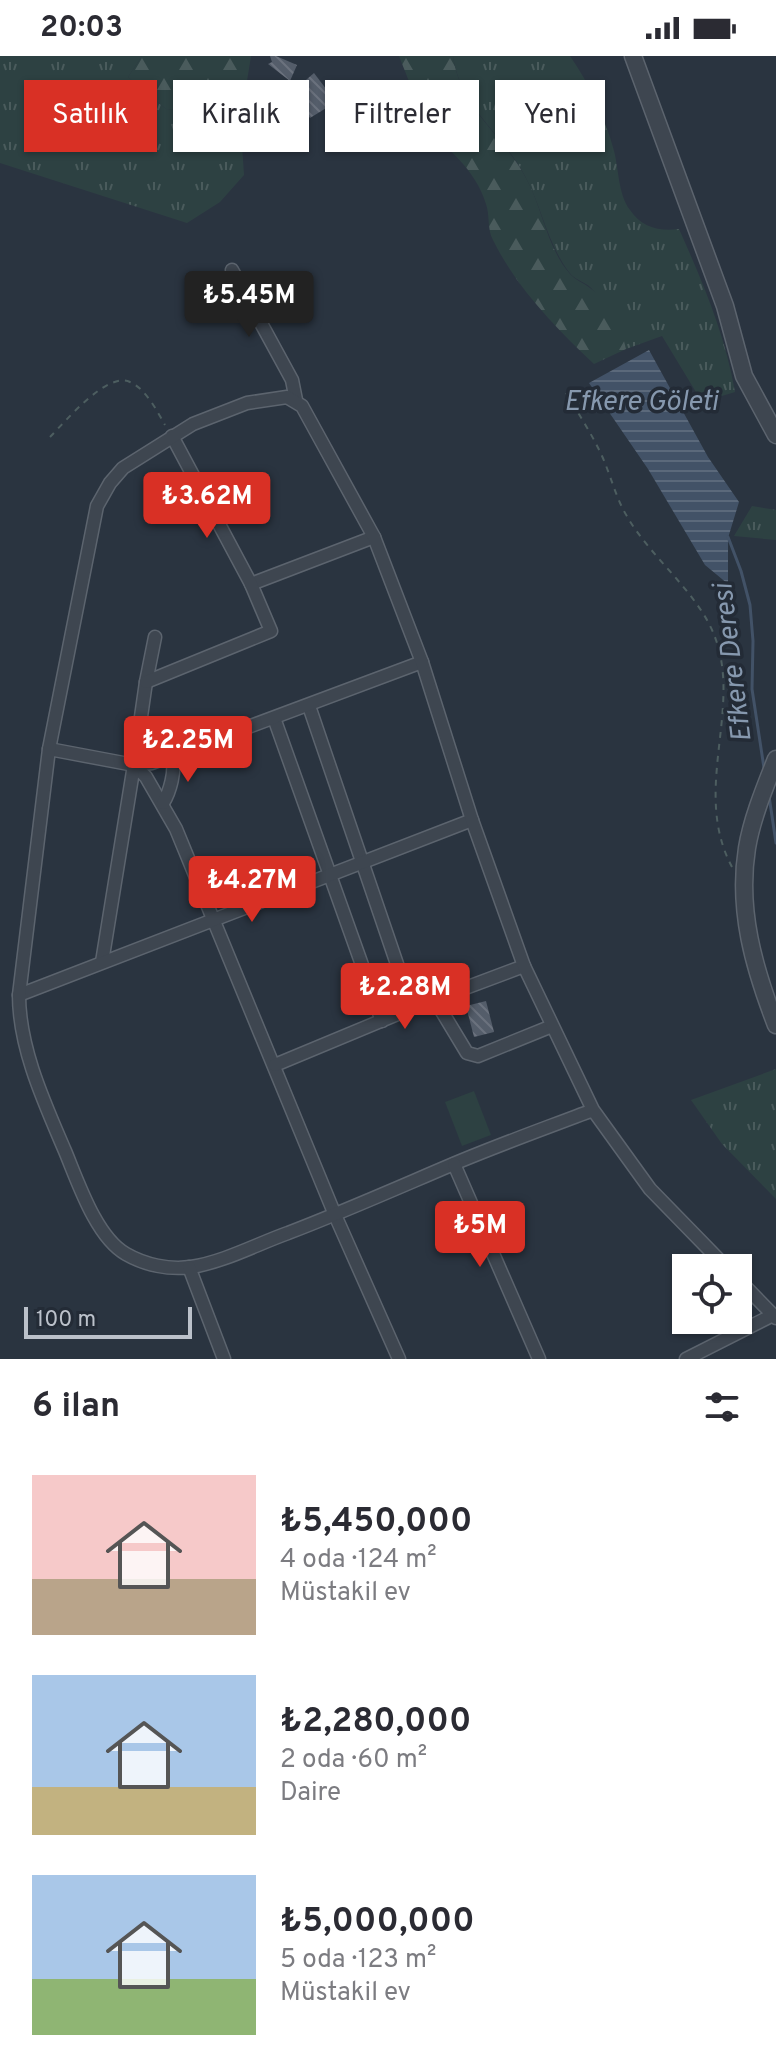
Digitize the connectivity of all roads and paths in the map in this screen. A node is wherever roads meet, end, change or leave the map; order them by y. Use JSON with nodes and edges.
{"nodes":[{"id":1,"x":633,"y":56,"type":"edge"},
{"id":2,"x":232,"y":270,"type":"dead end"},
{"id":3,"x":566,"y":393,"type":"dead end"},
{"id":4,"x":296,"y":400,"type":"junction"},
{"id":5,"x":776,"y":435,"type":"edge"},
{"id":6,"x":172,"y":436,"type":"junction"},
{"id":7,"x":50,"y":437,"type":"dead end"},
{"id":8,"x":374,"y":537,"type":"junction"},
{"id":9,"x":251,"y":584,"type":"junction"},
{"id":10,"x":155,"y":637,"type":"dead end"},
{"id":11,"x":422,"y":662,"type":"junction"},
{"id":12,"x":146,"y":682,"type":"junction"},
{"id":13,"x":309,"y":706,"type":"junction"},
{"id":14,"x":274,"y":718,"type":"junction"},
{"id":15,"x":49,"y":749,"type":"junction"},
{"id":16,"x":172,"y":758,"type":"junction"},
{"id":17,"x":776,"y":759,"type":"edge"},
{"id":18,"x":134,"y":765,"type":"junction"},
{"id":19,"x":163,"y":803,"type":"junction"},
{"id":20,"x":472,"y":820,"type":"junction"},
{"id":21,"x":360,"y":861,"type":"junction"},
{"id":22,"x":732,"y":867,"type":"dead end"},
{"id":23,"x":328,"y":874,"type":"junction"},
{"id":24,"x":212,"y":920,"type":"junction"},
{"id":25,"x":102,"y":962,"type":"junction"},
{"id":26,"x":524,"y":966,"type":"junction"},
{"id":27,"x":19,"y":995,"type":"junction"},
{"id":28,"x":435,"y":1000,"type":"junction"},
{"id":29,"x":412,"y":1008,"type":"junction"},
{"id":30,"x":382,"y":1021,"type":"junction"},
{"id":31,"x":776,"y":1025,"type":"edge"},
{"id":32,"x":552,"y":1026,"type":"junction"},
{"id":33,"x":275,"y":1065,"type":"junction"},
{"id":34,"x":593,"y":1110,"type":"junction"},
{"id":35,"x":454,"y":1164,"type":"junction"},
{"id":36,"x":335,"y":1215,"type":"junction"},
{"id":37,"x":713,"y":1254,"type":"edge"},
{"id":38,"x":189,"y":1267,"type":"junction"},
{"id":39,"x":752,"y":1293,"type":"edge"},
{"id":40,"x":775,"y":1317,"type":"edge"},
{"id":41,"x":224,"y":1359,"type":"edge"},
{"id":42,"x":399,"y":1359,"type":"edge"},
{"id":43,"x":539,"y":1359,"type":"edge"},
{"id":44,"x":686,"y":1359,"type":"edge"}],
"edges":[{"from":1,"to":5,"type":"street"},
{"from":2,"to":4,"type":"street"},
{"from":3,"to":22,"type":"path"},
{"from":4,"to":6,"type":"street"},
{"from":4,"to":8,"type":"street"},
{"from":6,"to":7,"type":"path"},
{"from":6,"to":9,"type":"street"},
{"from":6,"to":15,"type":"street"},
{"from":8,"to":9,"type":"street"},
{"from":8,"to":11,"type":"street"},
{"from":9,"to":12,"type":"street"},
{"from":10,"to":12,"type":"street"},
{"from":11,"to":13,"type":"street"},
{"from":11,"to":20,"type":"street"},
{"from":12,"to":18,"type":"street"},
{"from":13,"to":14,"type":"street"},
{"from":13,"to":21,"type":"street"},
{"from":14,"to":16,"type":"street"},
{"from":14,"to":23,"type":"street"},
{"from":15,"to":18,"type":"street"},
{"from":15,"to":27,"type":"street"},
{"from":16,"to":18,"type":"street"},
{"from":16,"to":19,"type":"street"},
{"from":17,"to":31,"type":"street"},
{"from":18,"to":19,"type":"street"},
{"from":18,"to":25,"type":"street"},
{"from":19,"to":24,"type":"street"},
{"from":20,"to":21,"type":"street"},
{"from":20,"to":26,"type":"street"},
{"from":21,"to":23,"type":"street"},
{"from":21,"to":29,"type":"street"},
{"from":23,"to":24,"type":"street"},
{"from":23,"to":30,"type":"street"},
{"from":24,"to":25,"type":"street"},
{"from":24,"to":33,"type":"street"},
{"from":25,"to":27,"type":"street"},
{"from":26,"to":28,"type":"street"},
{"from":26,"to":32,"type":"street"},
{"from":27,"to":38,"type":"street"},
{"from":28,"to":29,"type":"street"},
{"from":28,"to":32,"type":"street"},
{"from":29,"to":30,"type":"street"},
{"from":30,"to":33,"type":"street"},
{"from":32,"to":34,"type":"street"},
{"from":33,"to":36,"type":"street"},
{"from":34,"to":35,"type":"street"},
{"from":34,"to":37,"type":"street"},
{"from":35,"to":36,"type":"street"},
{"from":35,"to":43,"type":"street"},
{"from":36,"to":38,"type":"street"},
{"from":36,"to":42,"type":"street"},
{"from":38,"to":41,"type":"street"},
{"from":39,"to":40,"type":"street"},
{"from":40,"to":44,"type":"street"}]}
